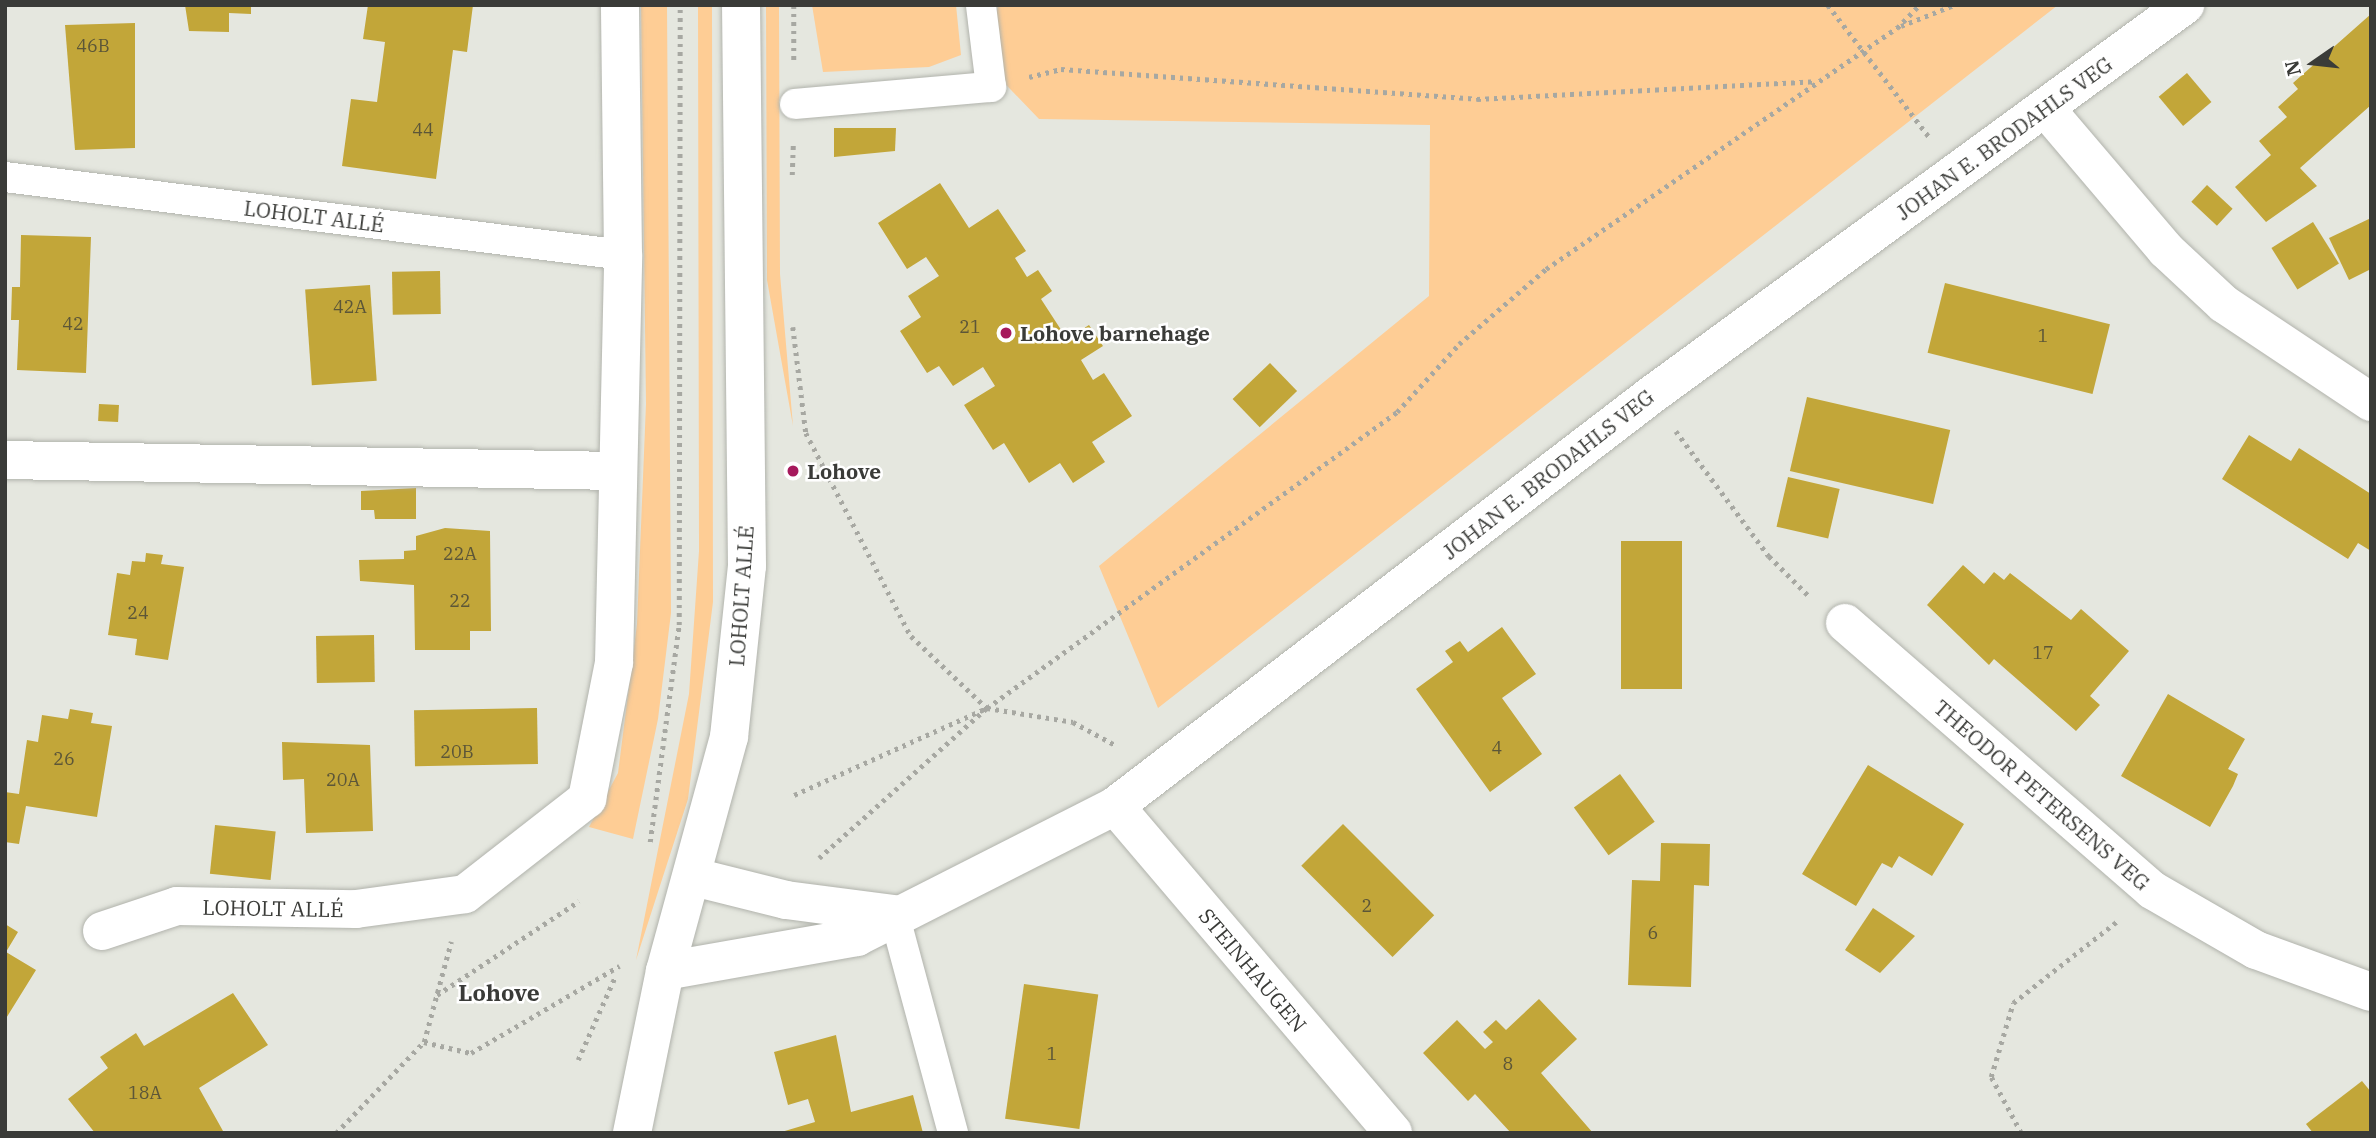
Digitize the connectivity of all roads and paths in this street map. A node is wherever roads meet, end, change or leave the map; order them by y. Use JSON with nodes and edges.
{"nodes":[{"id":1,"x":620,"y":5,"type":"edge"},
{"id":2,"x":741,"y":5,"type":"edge"},
{"id":3,"x":794,"y":5,"type":"edge"},
{"id":4,"x":981,"y":5,"type":"edge"},
{"id":5,"x":1828,"y":5,"type":"edge"},
{"id":6,"x":1919,"y":5,"type":"edge"},
{"id":7,"x":1954,"y":5,"type":"edge"},
{"id":8,"x":2185,"y":5,"type":"edge"},
{"id":9,"x":1897,"y":28,"type":"junction"},
{"id":10,"x":1863,"y":50,"type":"junction"},
{"id":11,"x":1816,"y":81,"type":"junction"},
{"id":12,"x":991,"y":87,"type":"junction"},
{"id":13,"x":795,"y":104,"type":"junction"},
{"id":14,"x":2046,"y":109,"type":"junction"},
{"id":15,"x":1958,"y":173,"type":"junction"},
{"id":16,"x":5,"y":177,"type":"edge"},
{"id":17,"x":791,"y":185,"type":"dead end"},
{"id":18,"x":623,"y":255,"type":"junction"},
{"id":19,"x":792,"y":322,"type":"dead end"},
{"id":20,"x":1650,"y":396,"type":"junction"},
{"id":21,"x":2371,"y":402,"type":"edge"},
{"id":22,"x":5,"y":460,"type":"edge"},
{"id":23,"x":618,"y":471,"type":"junction"},
{"id":24,"x":1845,"y":623,"type":"joint"},
{"id":25,"x":987,"y":708,"type":"junction"},
{"id":26,"x":1163,"y":771,"type":"junction"},
{"id":27,"x":794,"y":795,"type":"dead end"},
{"id":28,"x":1115,"y":806,"type":"junction"},
{"id":29,"x":694,"y":877,"type":"junction"},
{"id":30,"x":2152,"y":890,"type":"junction"},
{"id":31,"x":465,"y":894,"type":"junction"},
{"id":32,"x":771,"y":896,"type":"junction"},
{"id":33,"x":579,"y":901,"type":"dead end"},
{"id":34,"x":894,"y":914,"type":"junction"},
{"id":35,"x":102,"y":931,"type":"dead end"},
{"id":36,"x":619,"y":967,"type":"dead end"},
{"id":37,"x":665,"y":971,"type":"junction"},
{"id":38,"x":2371,"y":992,"type":"edge"},
{"id":39,"x":436,"y":996,"type":"junction"},
{"id":40,"x":578,"y":1060,"type":"dead end"},
{"id":41,"x":336,"y":1133,"type":"edge"},
{"id":42,"x":632,"y":1133,"type":"edge"},
{"id":43,"x":953,"y":1133,"type":"edge"},
{"id":44,"x":1393,"y":1133,"type":"edge"},
{"id":45,"x":2021,"y":1133,"type":"edge"}],
"edges":[{"from":1,"to":18,"type":"street"},
{"from":2,"to":29,"type":"street","name":"LOHOLT ALLÉ"},
{"from":3,"to":13,"type":"path"},
{"from":4,"to":12,"type":"lane"},
{"from":5,"to":10,"type":"path"},
{"from":6,"to":9,"type":"path"},
{"from":7,"to":9,"type":"path"},
{"from":8,"to":14,"type":"street","name":"JOHAN E. BRODAHLS VEG"},
{"from":9,"to":10,"type":"path"},
{"from":10,"to":11,"type":"path"},
{"from":10,"to":15,"type":"path"},
{"from":11,"to":12,"type":"path"},
{"from":11,"to":25,"type":"path"},
{"from":12,"to":13,"type":"lane"},
{"from":13,"to":17,"type":"path"},
{"from":14,"to":15,"type":"street","name":"JOHAN E. BRODAHLS VEG"},
{"from":14,"to":21,"type":"street"},
{"from":15,"to":20,"type":"street","name":"JOHAN E. BRODAHLS VEG"},
{"from":16,"to":18,"type":"lane","name":"LOHOLT ALLÉ"},
{"from":18,"to":23,"type":"street"},
{"from":19,"to":25,"type":"path"},
{"from":20,"to":24,"type":"path"},
{"from":20,"to":26,"type":"street","name":"JOHAN E. BRODAHLS VEG"},
{"from":22,"to":23,"type":"street"},
{"from":23,"to":31,"type":"street"},
{"from":24,"to":30,"type":"street","name":"THEODOR PETERSENS VEG"},
{"from":25,"to":26,"type":"path"},
{"from":25,"to":27,"type":"path"},
{"from":25,"to":32,"type":"path"},
{"from":26,"to":28,"type":"street","name":"JOHAN E. BRODAHLS VEG"},
{"from":28,"to":34,"type":"street","name":"JOHAN E. BRODAHLS VEG"},
{"from":28,"to":44,"type":"street","name":"STEINHAUGEN"},
{"from":29,"to":32,"type":"street"},
{"from":29,"to":37,"type":"street","name":"LOHOLT ALLÉ"},
{"from":30,"to":38,"type":"street","name":"THEODOR PETERSENS VEG"},
{"from":30,"to":45,"type":"path"},
{"from":31,"to":35,"type":"street","name":"LOHOLT ALLÉ"},
{"from":31,"to":39,"type":"path"},
{"from":32,"to":34,"type":"street"},
{"from":33,"to":39,"type":"path"},
{"from":34,"to":37,"type":"street","name":"JOHAN E. BRODAHLS VEG"},
{"from":34,"to":43,"type":"lane"},
{"from":36,"to":40,"type":"path"},
{"from":37,"to":42,"type":"street","name":"LOHOLT ALLÉ"},
{"from":39,"to":41,"type":"path"}]}
